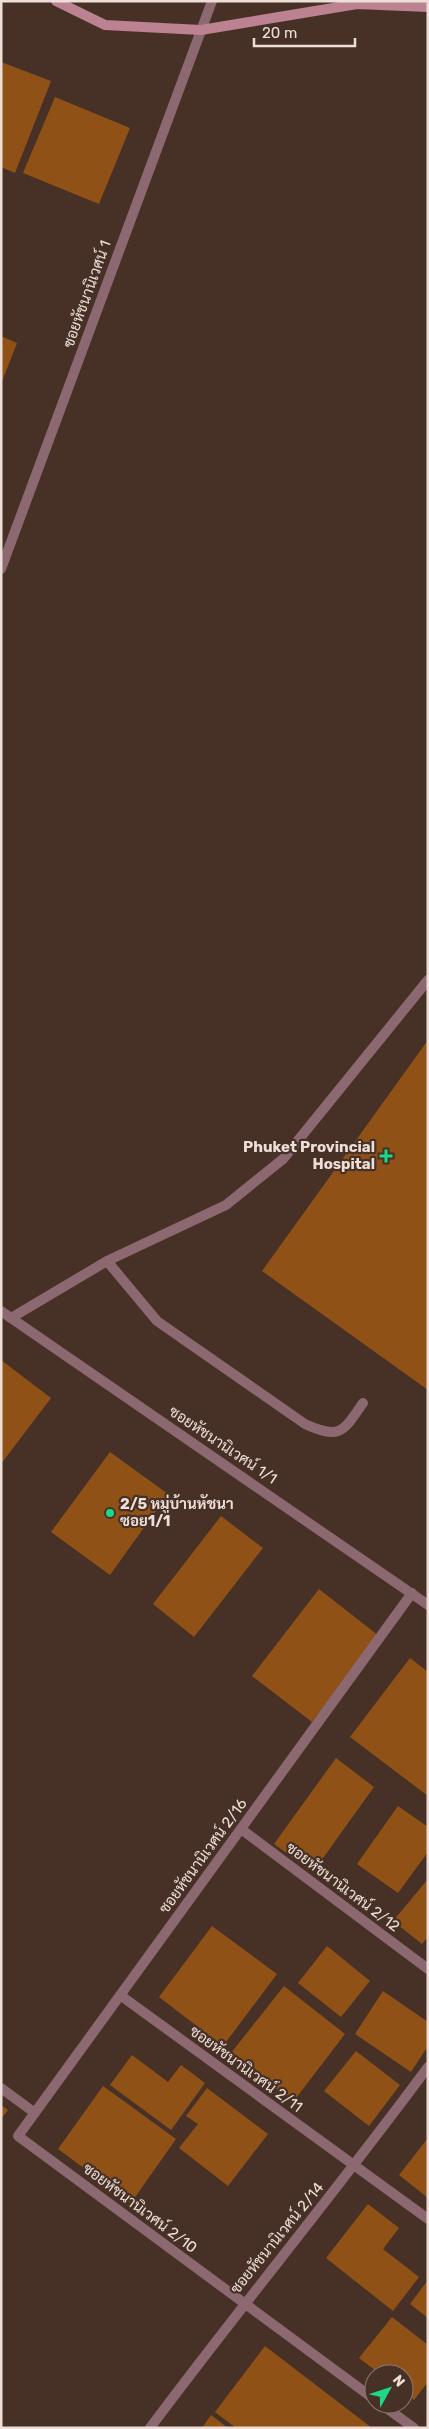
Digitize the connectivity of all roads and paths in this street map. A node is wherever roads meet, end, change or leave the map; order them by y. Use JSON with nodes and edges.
{"nodes":[{"id":1,"x":56,"y":1,"type":"edge"},
{"id":2,"x":212,"y":1,"type":"edge"},
{"id":3,"x":428,"y":8,"type":"edge"},
{"id":4,"x":201,"y":30,"type":"junction"},
{"id":5,"x":4,"y":554,"type":"edge"},
{"id":6,"x":1,"y":569,"type":"edge"},
{"id":7,"x":428,"y":980,"type":"edge"},
{"id":8,"x":106,"y":1262,"type":"junction"},
{"id":9,"x":1,"y":1311,"type":"edge"},
{"id":10,"x":11,"y":1318,"type":"junction"},
{"id":11,"x":363,"y":1404,"type":"dead end"},
{"id":12,"x":412,"y":1593,"type":"junction"},
{"id":13,"x":428,"y":1605,"type":"edge"},
{"id":14,"x":241,"y":1828,"type":"junction"},
{"id":15,"x":428,"y":1969,"type":"edge"},
{"id":16,"x":120,"y":1995,"type":"junction"},
{"id":17,"x":428,"y":2067,"type":"edge"},
{"id":18,"x":1,"y":2088,"type":"edge"},
{"id":19,"x":35,"y":2113,"type":"junction"},
{"id":20,"x":18,"y":2136,"type":"joint"},
{"id":21,"x":354,"y":2167,"type":"junction"},
{"id":22,"x":428,"y":2219,"type":"edge"},
{"id":23,"x":243,"y":2304,"type":"junction"},
{"id":24,"x":364,"y":2392,"type":"edge"},
{"id":25,"x":395,"y":2414,"type":"edge"},
{"id":26,"x":150,"y":2428,"type":"edge"},
{"id":27,"x":414,"y":2428,"type":"edge"}],
"edges":[{"from":1,"to":4,"type":"street"},
{"from":2,"to":4,"type":"street","name":"ซอยหัชนานิเวศน์ 1"},
{"from":3,"to":4,"type":"street"},
{"from":4,"to":5,"type":"street","name":"ซอยหัชนานิเวศน์ 1"},
{"from":5,"to":6,"type":"street","name":"ซอยหัชนานิเวศน์ 1"},
{"from":7,"to":8,"type":"street"},
{"from":8,"to":10,"type":"street"},
{"from":8,"to":11,"type":"street"},
{"from":9,"to":10,"type":"street","name":"ซอยหัชนานิเวศน์ 1/1"},
{"from":10,"to":12,"type":"street","name":"ซอยหัชนานิเวศน์ 1/1"},
{"from":12,"to":13,"type":"street","name":"ซอยหัชนานิเวศน์ 1/1"},
{"from":12,"to":14,"type":"street","name":"ซอยหัชนานิเวศน์ 2/16"},
{"from":14,"to":15,"type":"street","name":"ซอยหัชนานิเวศน์ 2/12"},
{"from":14,"to":16,"type":"street","name":"ซอยหัชนานิเวศน์ 2/16"},
{"from":16,"to":19,"type":"street","name":"ซอยหัชนานิเวศน์ 2/16"},
{"from":16,"to":21,"type":"street","name":"ซอยหัชนานิเวศน์ 2/11"},
{"from":17,"to":21,"type":"street","name":"ซอยหัชนานิเวศน์ 2/14"},
{"from":18,"to":19,"type":"street"},
{"from":19,"to":20,"type":"street","name":"ซอยหัชนานิเวศน์ 2/16"},
{"from":20,"to":23,"type":"street","name":"ซอยหัชนานิเวศน์ 2/10"},
{"from":21,"to":22,"type":"street","name":"ซอยหัชนานิเวศน์ 2/11"},
{"from":21,"to":23,"type":"street","name":"ซอยหัชนานิเวศน์ 2/14"},
{"from":23,"to":24,"type":"street","name":"ซอยหัชนานิเวศน์ 2/10"},
{"from":23,"to":26,"type":"street","name":"ซอยหัชนานิเวศน์ 2/14"},
{"from":25,"to":27,"type":"street"}]}
